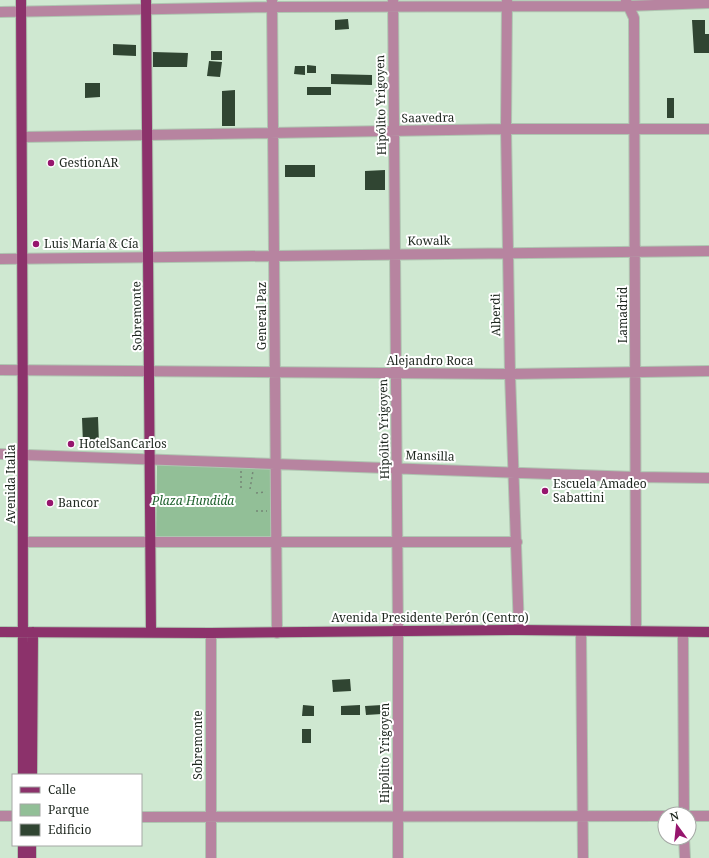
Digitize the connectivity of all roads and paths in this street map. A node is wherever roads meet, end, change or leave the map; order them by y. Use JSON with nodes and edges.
{"nodes":[{"id":1,"x":21,"y":0,"type":"edge"},
{"id":2,"x":393,"y":3,"type":"edge"},
{"id":3,"x":507,"y":3,"type":"edge"},
{"id":4,"x":627,"y":3,"type":"edge"},
{"id":5,"x":709,"y":3,"type":"edge"},
{"id":6,"x":272,"y":4,"type":"edge"},
{"id":7,"x":146,"y":5,"type":"edge"},
{"id":8,"x":0,"y":12,"type":"edge"},
{"id":9,"x":21,"y":12,"type":"junction"},
{"id":10,"x":506,"y":129,"type":"junction"},
{"id":11,"x":635,"y":129,"type":"junction"},
{"id":12,"x":709,"y":129,"type":"edge"},
{"id":13,"x":395,"y":132,"type":"junction"},
{"id":14,"x":272,"y":133,"type":"junction"},
{"id":15,"x":148,"y":134,"type":"junction"},
{"id":16,"x":23,"y":137,"type":"junction"},
{"id":17,"x":709,"y":251,"type":"edge"},
{"id":18,"x":508,"y":252,"type":"junction"},
{"id":19,"x":636,"y":252,"type":"junction"},
{"id":20,"x":396,"y":254,"type":"junction"},
{"id":21,"x":149,"y":256,"type":"junction"},
{"id":22,"x":274,"y":256,"type":"junction"},
{"id":23,"x":21,"y":258,"type":"junction"},
{"id":24,"x":0,"y":259,"type":"edge"},
{"id":25,"x":0,"y":370,"type":"edge"},
{"id":26,"x":22,"y":371,"type":"junction"},
{"id":27,"x":150,"y":371,"type":"junction"},
{"id":28,"x":709,"y":371,"type":"edge"},
{"id":29,"x":275,"y":372,"type":"junction"},
{"id":30,"x":636,"y":373,"type":"junction"},
{"id":31,"x":396,"y":374,"type":"junction"},
{"id":32,"x":510,"y":374,"type":"junction"},
{"id":33,"x":0,"y":454,"type":"edge"},
{"id":34,"x":24,"y":455,"type":"junction"},
{"id":35,"x":151,"y":458,"type":"junction"},
{"id":36,"x":276,"y":463,"type":"junction"},
{"id":37,"x":397,"y":468,"type":"junction"},
{"id":38,"x":241,"y":471,"type":"dead end"},
{"id":39,"x":253,"y":471,"type":"dead end"},
{"id":40,"x":515,"y":472,"type":"junction"},
{"id":41,"x":635,"y":477,"type":"junction"},
{"id":42,"x":709,"y":478,"type":"edge"},
{"id":43,"x":241,"y":489,"type":"dead end"},
{"id":44,"x":250,"y":489,"type":"dead end"},
{"id":45,"x":267,"y":492,"type":"dead end"},
{"id":46,"x":256,"y":493,"type":"dead end"},
{"id":47,"x":256,"y":511,"type":"dead end"},
{"id":48,"x":267,"y":511,"type":"dead end"},
{"id":49,"x":276,"y":541,"type":"junction"},
{"id":50,"x":24,"y":542,"type":"junction"},
{"id":51,"x":152,"y":542,"type":"junction"},
{"id":52,"x":398,"y":542,"type":"junction"},
{"id":53,"x":517,"y":542,"type":"junction"},
{"id":54,"x":519,"y":630,"type":"junction"},
{"id":55,"x":636,"y":631,"type":"junction"},
{"id":56,"x":0,"y":632,"type":"edge"},
{"id":57,"x":28,"y":632,"type":"junction"},
{"id":58,"x":151,"y":632,"type":"junction"},
{"id":59,"x":277,"y":632,"type":"junction"},
{"id":60,"x":398,"y":632,"type":"junction"},
{"id":61,"x":581,"y":632,"type":"junction"},
{"id":62,"x":683,"y":632,"type":"junction"},
{"id":63,"x":709,"y":632,"type":"edge"},
{"id":64,"x":211,"y":633,"type":"junction"},
{"id":65,"x":23,"y":774,"type":"edge"},
{"id":66,"x":32,"y":774,"type":"edge"},
{"id":67,"x":684,"y":806,"type":"edge"},
{"id":68,"x":0,"y":816,"type":"edge"},
{"id":69,"x":12,"y":816,"type":"edge"},
{"id":70,"x":657,"y":816,"type":"edge"},
{"id":71,"x":697,"y":816,"type":"edge"},
{"id":72,"x":709,"y":816,"type":"edge"},
{"id":73,"x":142,"y":817,"type":"edge"},
{"id":74,"x":210,"y":817,"type":"junction"},
{"id":75,"x":397,"y":818,"type":"junction"},
{"id":76,"x":583,"y":818,"type":"junction"},
{"id":77,"x":23,"y":846,"type":"edge"},
{"id":78,"x":31,"y":846,"type":"edge"},
{"id":79,"x":684,"y":846,"type":"edge"},
{"id":80,"x":23,"y":858,"type":"edge"},
{"id":81,"x":31,"y":858,"type":"edge"},
{"id":82,"x":211,"y":858,"type":"edge"},
{"id":83,"x":398,"y":858,"type":"edge"},
{"id":84,"x":583,"y":858,"type":"edge"},
{"id":85,"x":685,"y":858,"type":"edge"}],
"edges":[{"from":1,"to":9,"type":"main road","name":"Avenida Italia"},
{"from":2,"to":3,"type":"street"},
{"from":2,"to":6,"type":"street"},
{"from":2,"to":13,"type":"street","name":"Hipólito Yrigoyen"},
{"from":3,"to":4,"type":"street"},
{"from":3,"to":10,"type":"street","name":"Alberdi"},
{"from":4,"to":5,"type":"street"},
{"from":4,"to":11,"type":"street","name":"Lamadrid"},
{"from":6,"to":7,"type":"street"},
{"from":6,"to":14,"type":"street","name":"General Paz"},
{"from":7,"to":9,"type":"street"},
{"from":7,"to":15,"type":"main road","name":"Sobremonte"},
{"from":8,"to":9,"type":"street"},
{"from":9,"to":16,"type":"main road","name":"Avenida Italia"},
{"from":10,"to":11,"type":"street","name":"Saavedra"},
{"from":10,"to":13,"type":"street","name":"Saavedra"},
{"from":10,"to":18,"type":"street","name":"Alberdi"},
{"from":11,"to":12,"type":"street","name":"Saavedra"},
{"from":11,"to":19,"type":"street","name":"Lamadrid"},
{"from":13,"to":14,"type":"street","name":"Saavedra"},
{"from":13,"to":20,"type":"street","name":"Hipólito Yrigoyen"},
{"from":14,"to":15,"type":"street","name":"Saavedra"},
{"from":14,"to":22,"type":"street","name":"General Paz"},
{"from":15,"to":16,"type":"street","name":"Saavedra"},
{"from":15,"to":21,"type":"main road","name":"Sobremonte"},
{"from":16,"to":23,"type":"main road","name":"Avenida Italia"},
{"from":17,"to":19,"type":"street","name":"Kowalk"},
{"from":18,"to":19,"type":"street","name":"Kowalk"},
{"from":18,"to":20,"type":"street","name":"Kowalk"},
{"from":18,"to":32,"type":"street","name":"Alberdi"},
{"from":19,"to":30,"type":"street","name":"Lamadrid"},
{"from":20,"to":22,"type":"street","name":"Kowalk"},
{"from":20,"to":31,"type":"street","name":"Hipólito Yrigoyen"},
{"from":21,"to":22,"type":"street","name":"Kowalk"},
{"from":21,"to":23,"type":"street","name":"Kowalk"},
{"from":21,"to":27,"type":"main road","name":"Sobremonte"},
{"from":22,"to":29,"type":"street","name":"General Paz"},
{"from":23,"to":24,"type":"street","name":"Kowalk"},
{"from":23,"to":26,"type":"main road","name":"Avenida Italia"},
{"from":25,"to":26,"type":"street","name":"Alejandro Roca"},
{"from":26,"to":27,"type":"street","name":"Alejandro Roca"},
{"from":26,"to":34,"type":"main road","name":"Avenida Italia"},
{"from":27,"to":29,"type":"street","name":"Alejandro Roca"},
{"from":27,"to":35,"type":"main road","name":"Sobremonte"},
{"from":28,"to":30,"type":"street","name":"Alejandro Roca"},
{"from":29,"to":31,"type":"street","name":"Alejandro Roca"},
{"from":29,"to":36,"type":"street","name":"General Paz"},
{"from":30,"to":32,"type":"street","name":"Alejandro Roca"},
{"from":30,"to":41,"type":"street","name":"Lamadrid"},
{"from":31,"to":32,"type":"street","name":"Alejandro Roca"},
{"from":31,"to":37,"type":"street","name":"Hipólito Yrigoyen"},
{"from":32,"to":40,"type":"street","name":"Alberdi"},
{"from":33,"to":34,"type":"street","name":"Mansilla"},
{"from":34,"to":35,"type":"street","name":"Mansilla"},
{"from":34,"to":50,"type":"main road","name":"Avenida Italia"},
{"from":35,"to":36,"type":"street","name":"Mansilla"},
{"from":35,"to":51,"type":"main road","name":"Sobremonte"},
{"from":36,"to":37,"type":"street","name":"Mansilla"},
{"from":36,"to":49,"type":"street","name":"General Paz"},
{"from":37,"to":40,"type":"street","name":"Mansilla"},
{"from":37,"to":52,"type":"street","name":"Hipólito Yrigoyen"},
{"from":38,"to":43,"type":"path"},
{"from":39,"to":44,"type":"path"},
{"from":40,"to":41,"type":"street","name":"Mansilla"},
{"from":40,"to":53,"type":"street","name":"Alberdi"},
{"from":41,"to":42,"type":"street","name":"Mansilla"},
{"from":41,"to":55,"type":"street","name":"Lamadrid"},
{"from":45,"to":46,"type":"path"},
{"from":47,"to":48,"type":"path"},
{"from":49,"to":51,"type":"street"},
{"from":49,"to":52,"type":"street"},
{"from":49,"to":59,"type":"street","name":"General Paz"},
{"from":50,"to":51,"type":"street"},
{"from":50,"to":57,"type":"main road","name":"Avenida Italia"},
{"from":51,"to":58,"type":"main road","name":"Sobremonte"},
{"from":52,"to":53,"type":"street"},
{"from":52,"to":60,"type":"street","name":"Hipólito Yrigoyen"},
{"from":53,"to":54,"type":"street","name":"Alberdi"},
{"from":54,"to":60,"type":"main road","name":"Avenida Presidente Perón (Centro)"},
{"from":54,"to":61,"type":"main road","name":"Avenida Presidente Perón (Centro)"},
{"from":55,"to":61,"type":"main road","name":"Avenida Presidente Perón (Centro)"},
{"from":55,"to":62,"type":"main road","name":"Avenida Presidente Perón (Centro)"},
{"from":56,"to":57,"type":"main road","name":"Avenida Presidente Perón (Centro)"},
{"from":57,"to":58,"type":"main road","name":"Avenida Presidente Perón (Centro)"},
{"from":57,"to":65,"type":"main road"},
{"from":57,"to":66,"type":"main road"},
{"from":58,"to":64,"type":"main road","name":"Avenida Presidente Perón (Centro)"},
{"from":59,"to":60,"type":"main road","name":"Avenida Presidente Perón (Centro)"},
{"from":59,"to":64,"type":"main road","name":"Avenida Presidente Perón (Centro)"},
{"from":60,"to":75,"type":"street","name":"Hipólito Yrigoyen"},
{"from":61,"to":76,"type":"street"},
{"from":62,"to":63,"type":"main road","name":"Avenida Presidente Perón (Centro)"},
{"from":62,"to":67,"type":"street"},
{"from":64,"to":74,"type":"street","name":"Sobremonte"},
{"from":68,"to":69,"type":"street"},
{"from":70,"to":76,"type":"street"},
{"from":71,"to":72,"type":"street"},
{"from":73,"to":74,"type":"street"},
{"from":74,"to":75,"type":"street"},
{"from":74,"to":82,"type":"street","name":"Sobremonte"},
{"from":75,"to":76,"type":"street"},
{"from":75,"to":83,"type":"street","name":"Hipólito Yrigoyen"},
{"from":76,"to":84,"type":"street"},
{"from":77,"to":80,"type":"main road"},
{"from":78,"to":81,"type":"main road"},
{"from":79,"to":85,"type":"street"}]}
